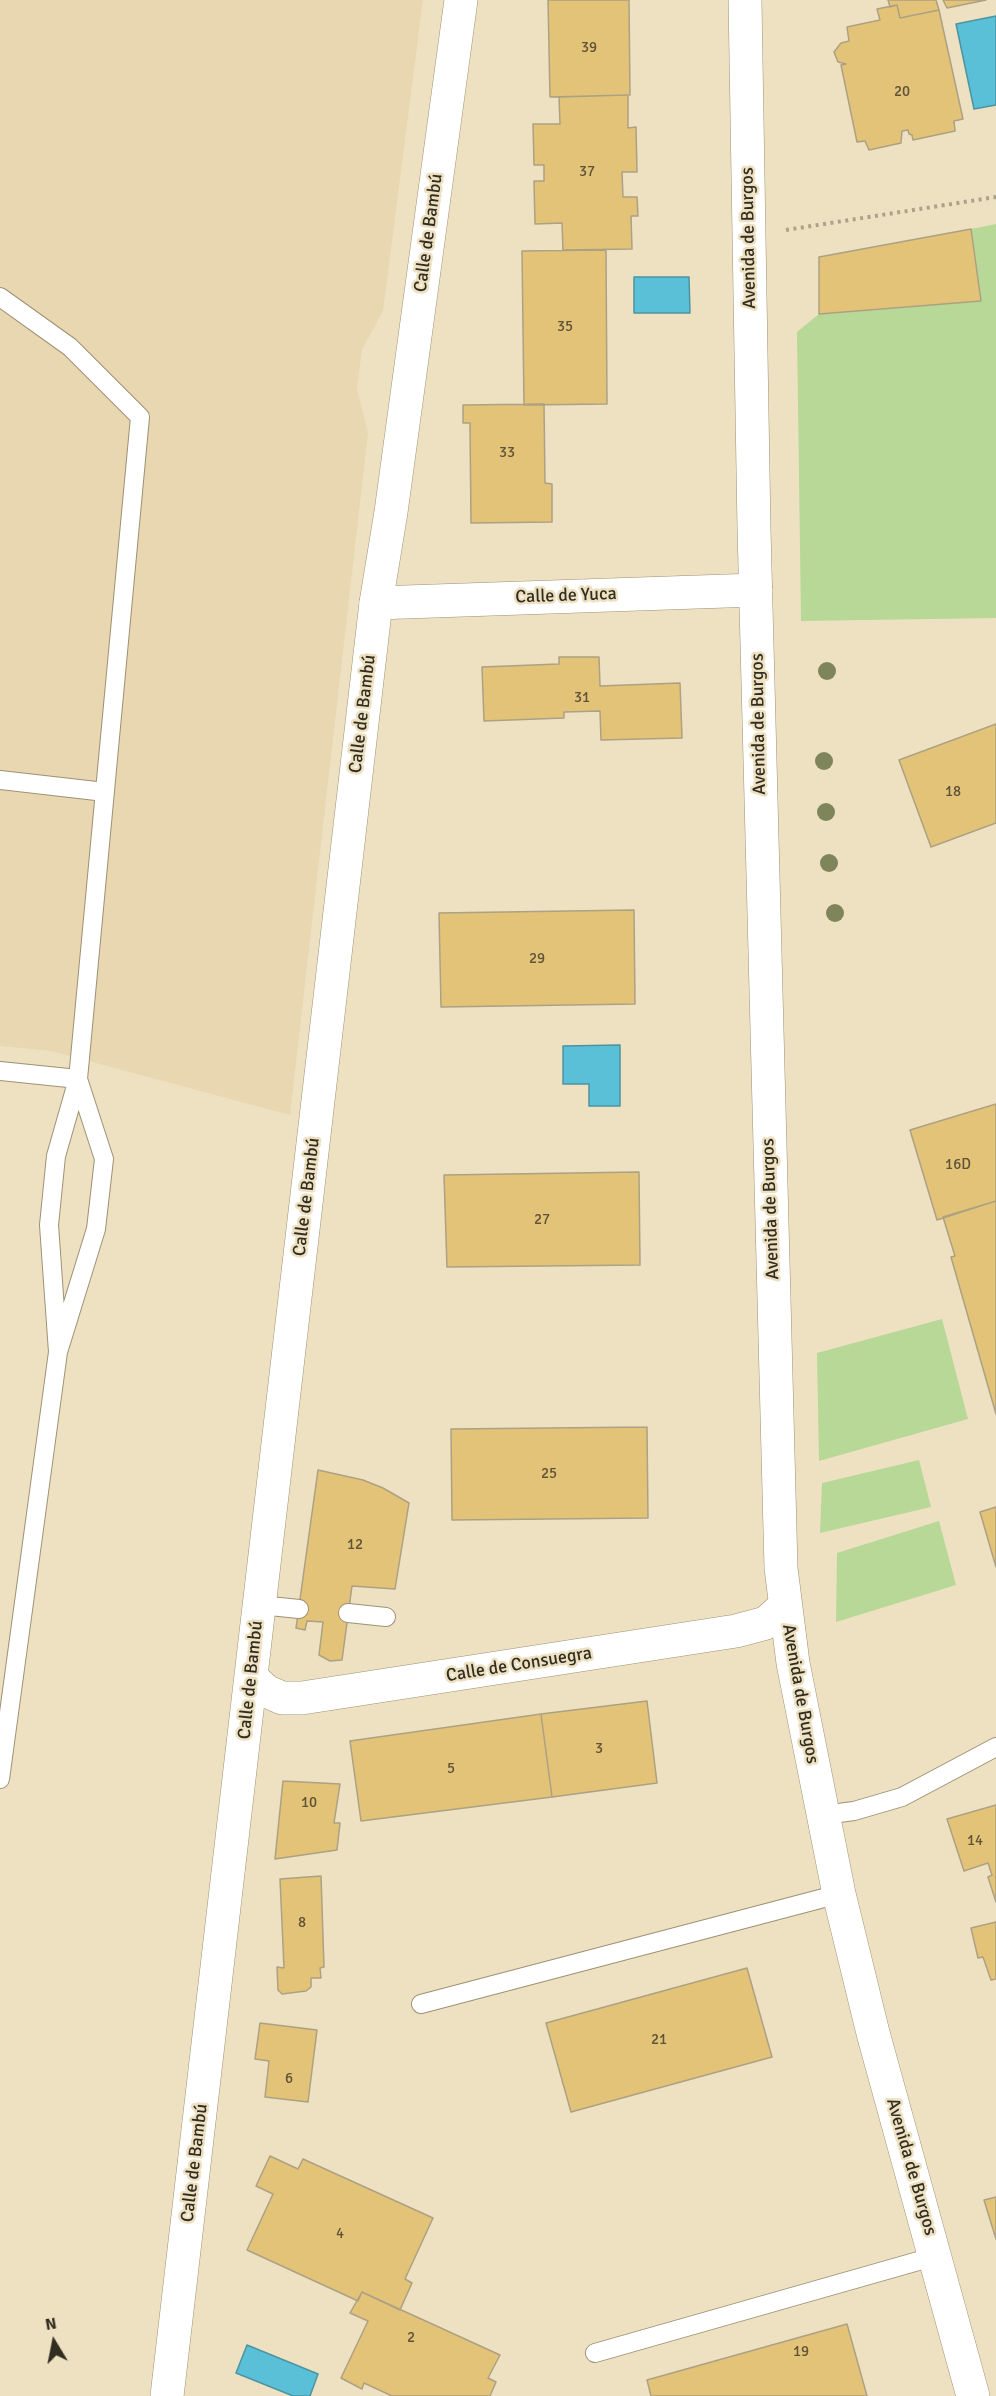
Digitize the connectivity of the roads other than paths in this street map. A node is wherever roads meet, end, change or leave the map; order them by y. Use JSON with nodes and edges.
{"nodes":[{"id":1,"x":461,"y":0,"type":"edge"},
{"id":2,"x":745,"y":0,"type":"edge"},
{"id":3,"x":0,"y":297,"type":"edge"},
{"id":4,"x":756,"y":590,"type":"junction"},
{"id":5,"x":376,"y":603,"type":"junction"},
{"id":6,"x":0,"y":780,"type":"edge"},
{"id":7,"x":105,"y":792,"type":"junction"},
{"id":8,"x":0,"y":1071,"type":"edge"},
{"id":9,"x":78,"y":1079,"type":"junction"},
{"id":10,"x":58,"y":1352,"type":"junction"},
{"id":11,"x":260,"y":1605,"type":"junction"},
{"id":12,"x":785,"y":1605,"type":"junction"},
{"id":13,"x":299,"y":1609,"type":"dead end"},
{"id":14,"x":348,"y":1613,"type":"dead end"},
{"id":15,"x":386,"y":1617,"type":"dead end"},
{"id":16,"x":252,"y":1678,"type":"junction"},
{"id":17,"x":996,"y":1747,"type":"edge"},
{"id":18,"x":0,"y":1779,"type":"edge"},
{"id":19,"x":823,"y":1815,"type":"junction"},
{"id":20,"x":839,"y":1894,"type":"junction"},
{"id":21,"x":421,"y":2004,"type":"dead end"},
{"id":22,"x":936,"y":2256,"type":"junction"},
{"id":23,"x":595,"y":2353,"type":"dead end"},
{"id":24,"x":167,"y":2396,"type":"edge"},
{"id":25,"x":973,"y":2396,"type":"edge"}],
"edges":[{"from":1,"to":5,"type":"street","name":"Calle de Bambú"},
{"from":2,"to":4,"type":"street","name":"Avenida de Burgos"},
{"from":3,"to":7,"type":"lane"},
{"from":4,"to":5,"type":"street","name":"Calle de Yuca"},
{"from":4,"to":12,"type":"street","name":"Avenida de Burgos"},
{"from":5,"to":11,"type":"street","name":"Calle de Bambú"},
{"from":6,"to":7,"type":"lane"},
{"from":7,"to":9,"type":"lane"},
{"from":8,"to":9,"type":"lane"},
{"from":9,"to":10,"type":"lane"},
{"from":9,"to":10,"type":"lane"},
{"from":10,"to":18,"type":"lane"},
{"from":11,"to":13,"type":"lane"},
{"from":11,"to":16,"type":"street","name":"Calle de Bambú"},
{"from":12,"to":16,"type":"street","name":"Calle de Consuegra"},
{"from":12,"to":19,"type":"street","name":"Avenida de Burgos"},
{"from":14,"to":15,"type":"lane"},
{"from":16,"to":24,"type":"street","name":"Calle de Bambú"},
{"from":17,"to":19,"type":"lane"},
{"from":19,"to":20,"type":"street","name":"Avenida de Burgos"},
{"from":20,"to":21,"type":"lane"},
{"from":20,"to":22,"type":"street","name":"Avenida de Burgos"},
{"from":22,"to":23,"type":"lane"},
{"from":22,"to":25,"type":"street","name":"Avenida de Burgos"}]}
